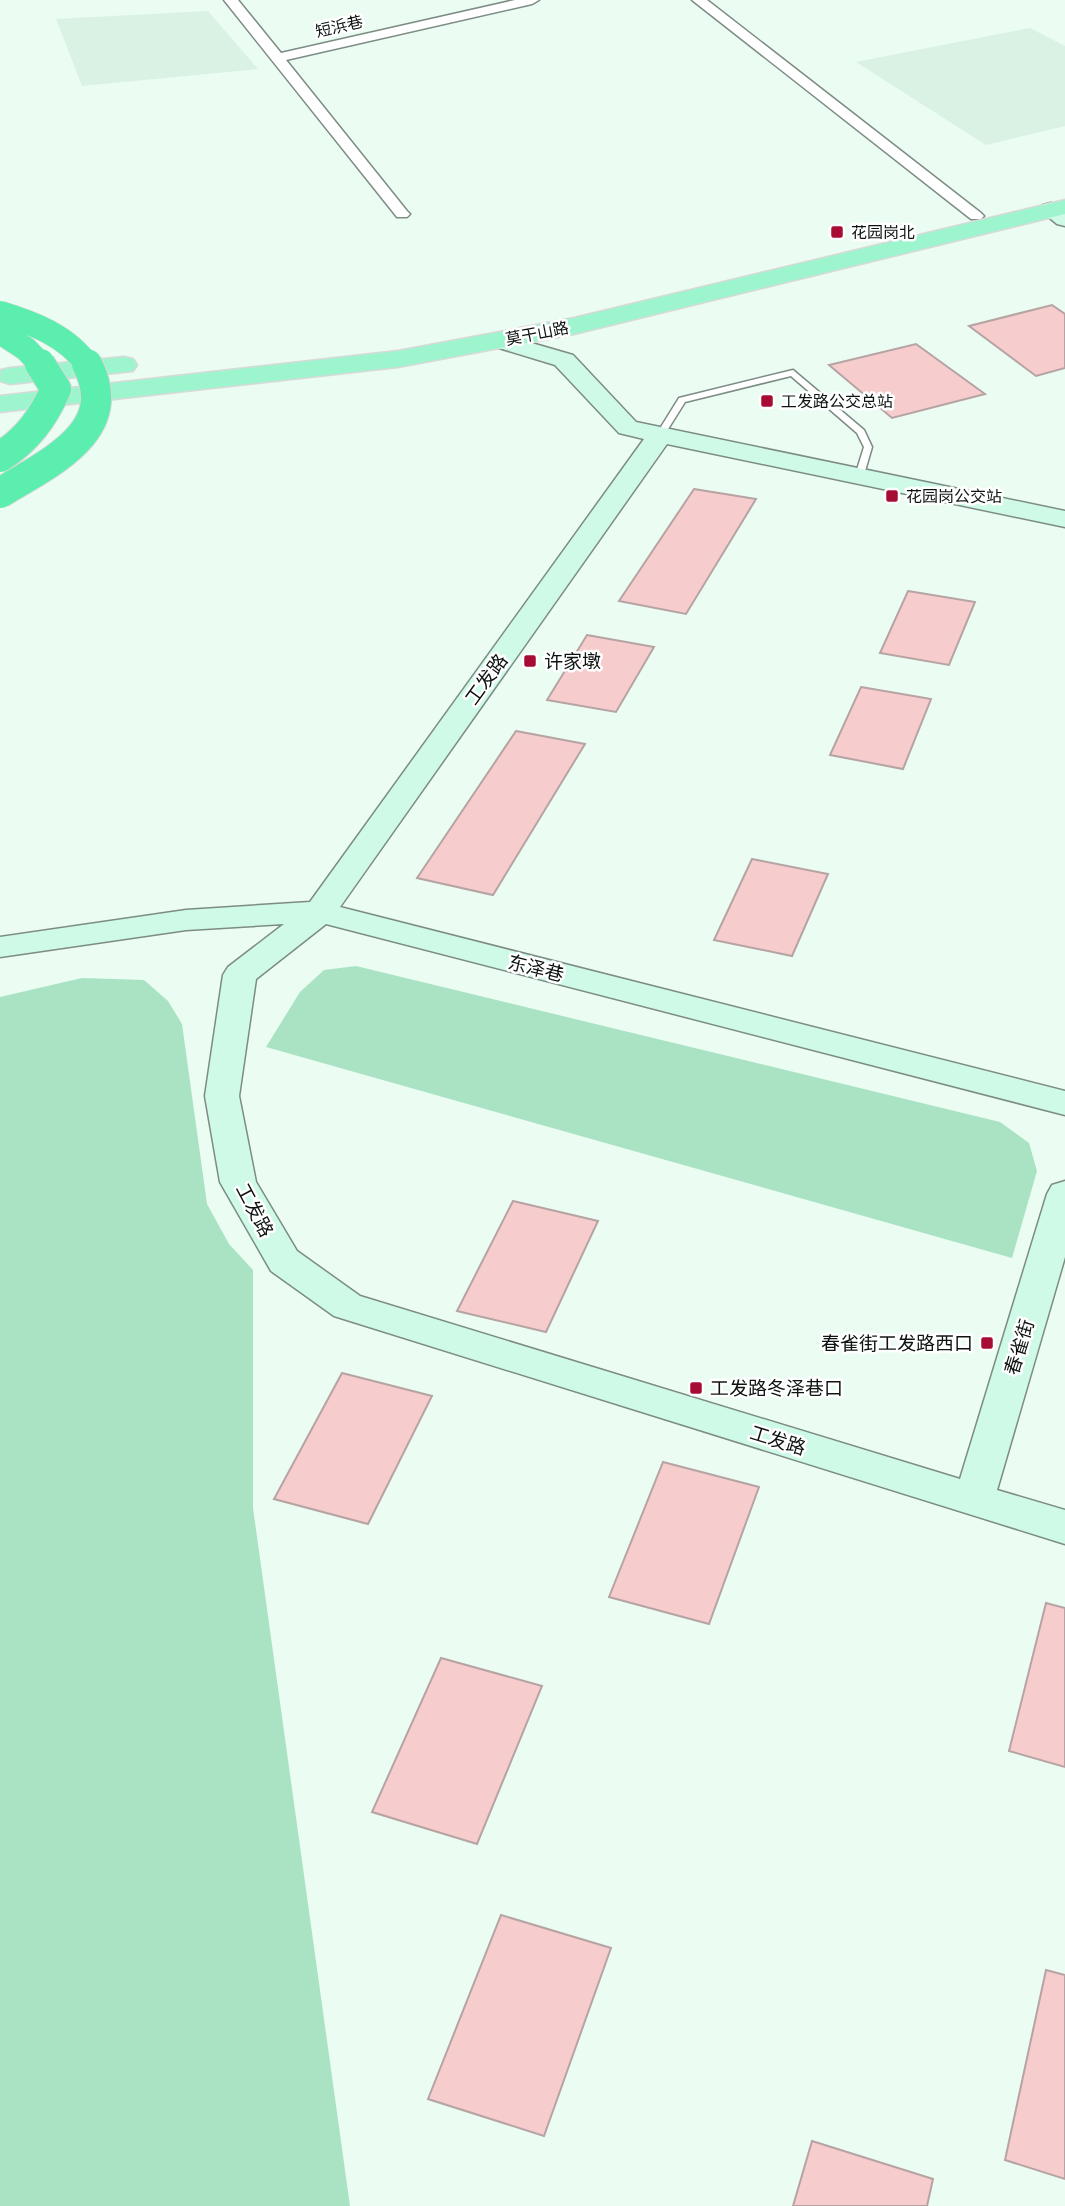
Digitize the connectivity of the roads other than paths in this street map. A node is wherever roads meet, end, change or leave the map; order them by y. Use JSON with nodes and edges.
{"nodes":[{"id":1,"x":231,"y":0,"type":"edge"},
{"id":2,"x":532,"y":0,"type":"edge"},
{"id":3,"x":699,"y":0,"type":"edge"},
{"id":4,"x":277,"y":58,"type":"junction"},
{"id":5,"x":1062,"y":208,"type":"edge"},
{"id":6,"x":402,"y":214,"type":"dead end"},
{"id":7,"x":976,"y":216,"type":"junction"},
{"id":8,"x":0,"y":313,"type":"edge"},
{"id":9,"x":574,"y":326,"type":"junction"},
{"id":10,"x":0,"y":332,"type":"edge"},
{"id":11,"x":497,"y":340,"type":"junction"},
{"id":12,"x":564,"y":360,"type":"junction"},
{"id":13,"x":0,"y":377,"type":"edge"},
{"id":14,"x":0,"y":404,"type":"edge"},
{"id":15,"x":660,"y":435,"type":"junction"},
{"id":16,"x":0,"y":457,"type":"edge"},
{"id":17,"x":860,"y":476,"type":"junction"},
{"id":18,"x":0,"y":493,"type":"edge"},
{"id":19,"x":1065,"y":519,"type":"edge"},
{"id":20,"x":320,"y":912,"type":"junction"},
{"id":21,"x":0,"y":947,"type":"edge"},
{"id":22,"x":1065,"y":1103,"type":"edge"},
{"id":23,"x":1065,"y":1194,"type":"edge"},
{"id":24,"x":974,"y":1500,"type":"junction"},
{"id":25,"x":1065,"y":1527,"type":"edge"}],
"edges":[{"from":1,"to":4,"type":"street"},
{"from":2,"to":4,"type":"street","name":"短浜巷"},
{"from":3,"to":7,"type":"street"},
{"from":4,"to":6,"type":"street"},
{"from":5,"to":7,"type":"main road","name":"莫干山路"},
{"from":5,"to":9,"type":"main road","name":"莫干山路"},
{"from":7,"to":13,"type":"main road","name":"莫干山路"},
{"from":8,"to":18,"type":"highway","bridge":true},
{"from":9,"to":11,"type":"main road","name":"莫干山路"},
{"from":9,"to":12,"type":"street"},
{"from":10,"to":16,"type":"highway","bridge":true},
{"from":11,"to":12,"type":"street"},
{"from":11,"to":14,"type":"main road","name":"莫干山路"},
{"from":12,"to":15,"type":"street"},
{"from":15,"to":17,"type":"street"},
{"from":15,"to":17,"type":"lane"},
{"from":15,"to":20,"type":"street","name":"工发路"},
{"from":17,"to":19,"type":"street"},
{"from":20,"to":21,"type":"street","name":"东泽巷"},
{"from":20,"to":22,"type":"street","name":"东泽巷"},
{"from":20,"to":24,"type":"street","name":"工发路"},
{"from":23,"to":24,"type":"street","name":"春雀街"},
{"from":24,"to":25,"type":"street","name":"工发路"}]}
